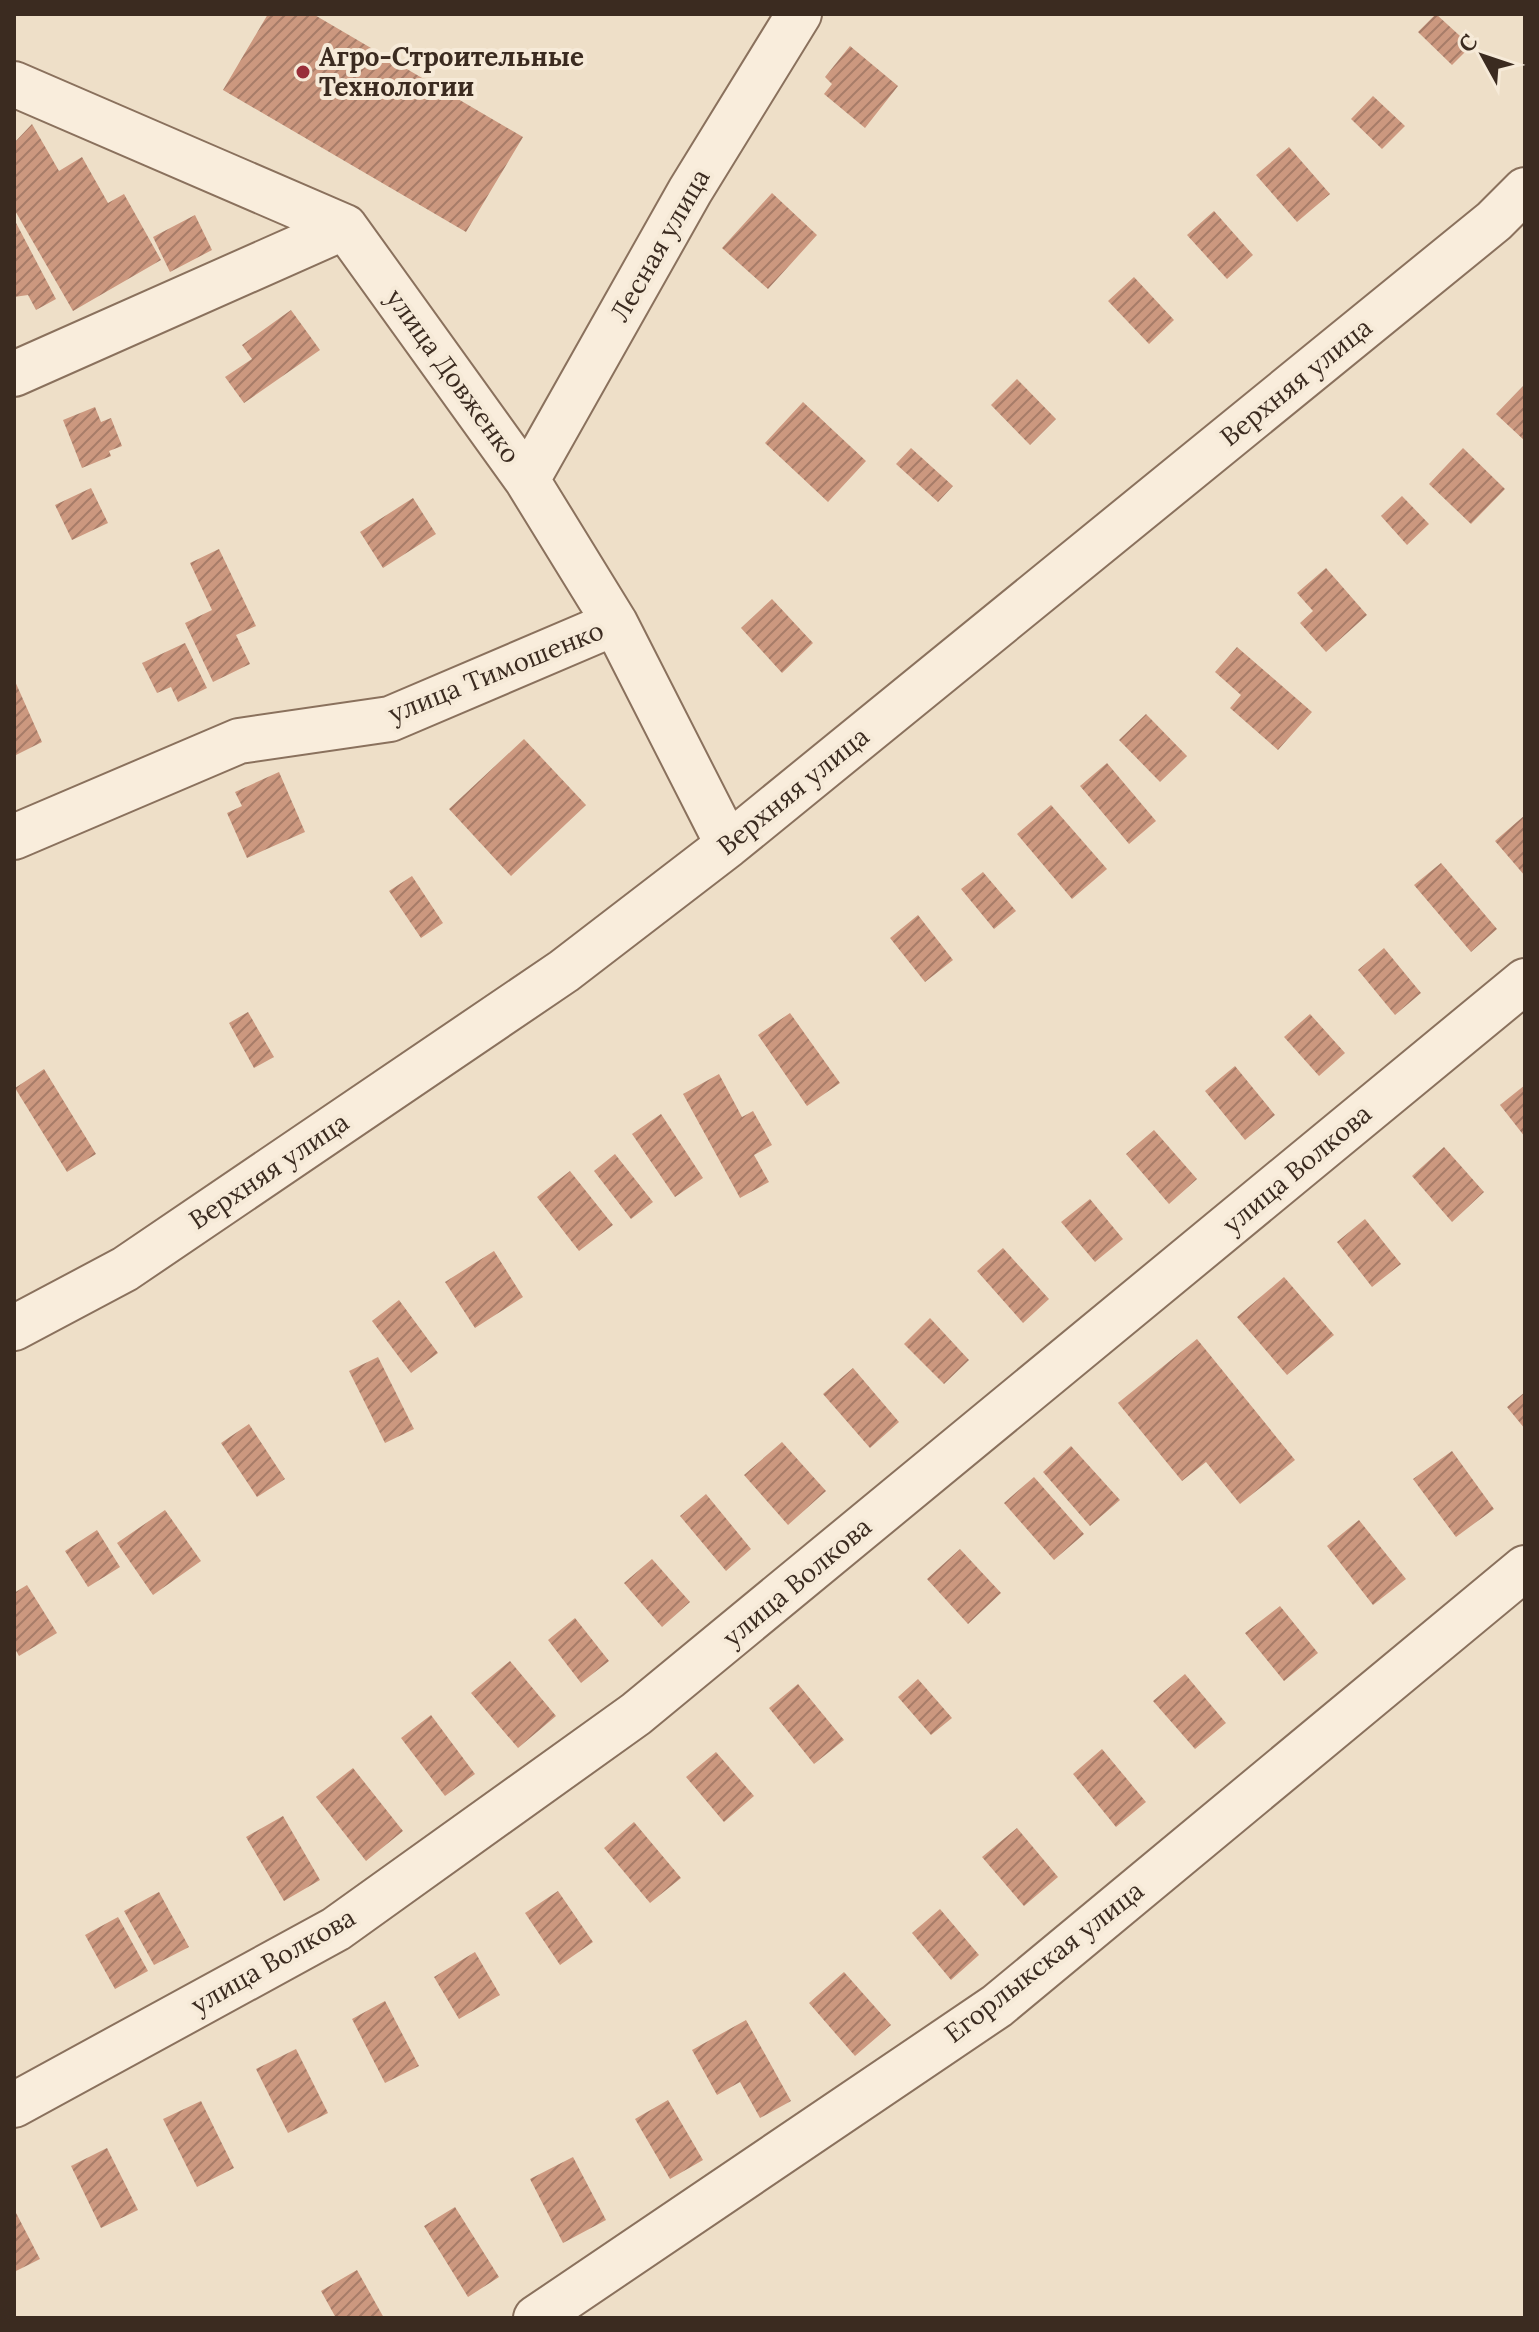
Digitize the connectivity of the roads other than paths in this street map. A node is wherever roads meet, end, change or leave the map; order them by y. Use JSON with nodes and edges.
{"nodes":[{"id":1,"x":799,"y":14,"type":"edge"},
{"id":2,"x":14,"y":84,"type":"edge"},
{"id":3,"x":1525,"y":190,"type":"edge"},
{"id":4,"x":345,"y":227,"type":"junction"},
{"id":5,"x":14,"y":374,"type":"edge"},
{"id":6,"x":527,"y":480,"type":"junction"},
{"id":7,"x":615,"y":623,"type":"junction"},
{"id":8,"x":14,"y":837,"type":"edge"},
{"id":9,"x":728,"y":845,"type":"junction"},
{"id":10,"x":1525,"y":981,"type":"edge"},
{"id":11,"x":14,"y":1328,"type":"edge"},
{"id":12,"x":1525,"y":1568,"type":"edge"},
{"id":13,"x":14,"y":2105,"type":"edge"},
{"id":14,"x":536,"y":2318,"type":"edge"}],
"edges":[{"from":1,"to":6,"type":"street","name":"Лесная улица"},
{"from":2,"to":4,"type":"street"},
{"from":3,"to":9,"type":"street","name":"Верхняя улица"},
{"from":4,"to":5,"type":"street"},
{"from":4,"to":6,"type":"street","name":"улица Довженко"},
{"from":6,"to":7,"type":"street","name":"улица Довженко"},
{"from":7,"to":8,"type":"street","name":"улица Тимошенко"},
{"from":7,"to":9,"type":"street","name":"улица Довженко"},
{"from":9,"to":11,"type":"street","name":"Верхняя улица"},
{"from":10,"to":13,"type":"street","name":"улица Волкова"},
{"from":12,"to":14,"type":"street","name":"Егорлыкская улица"}]}
